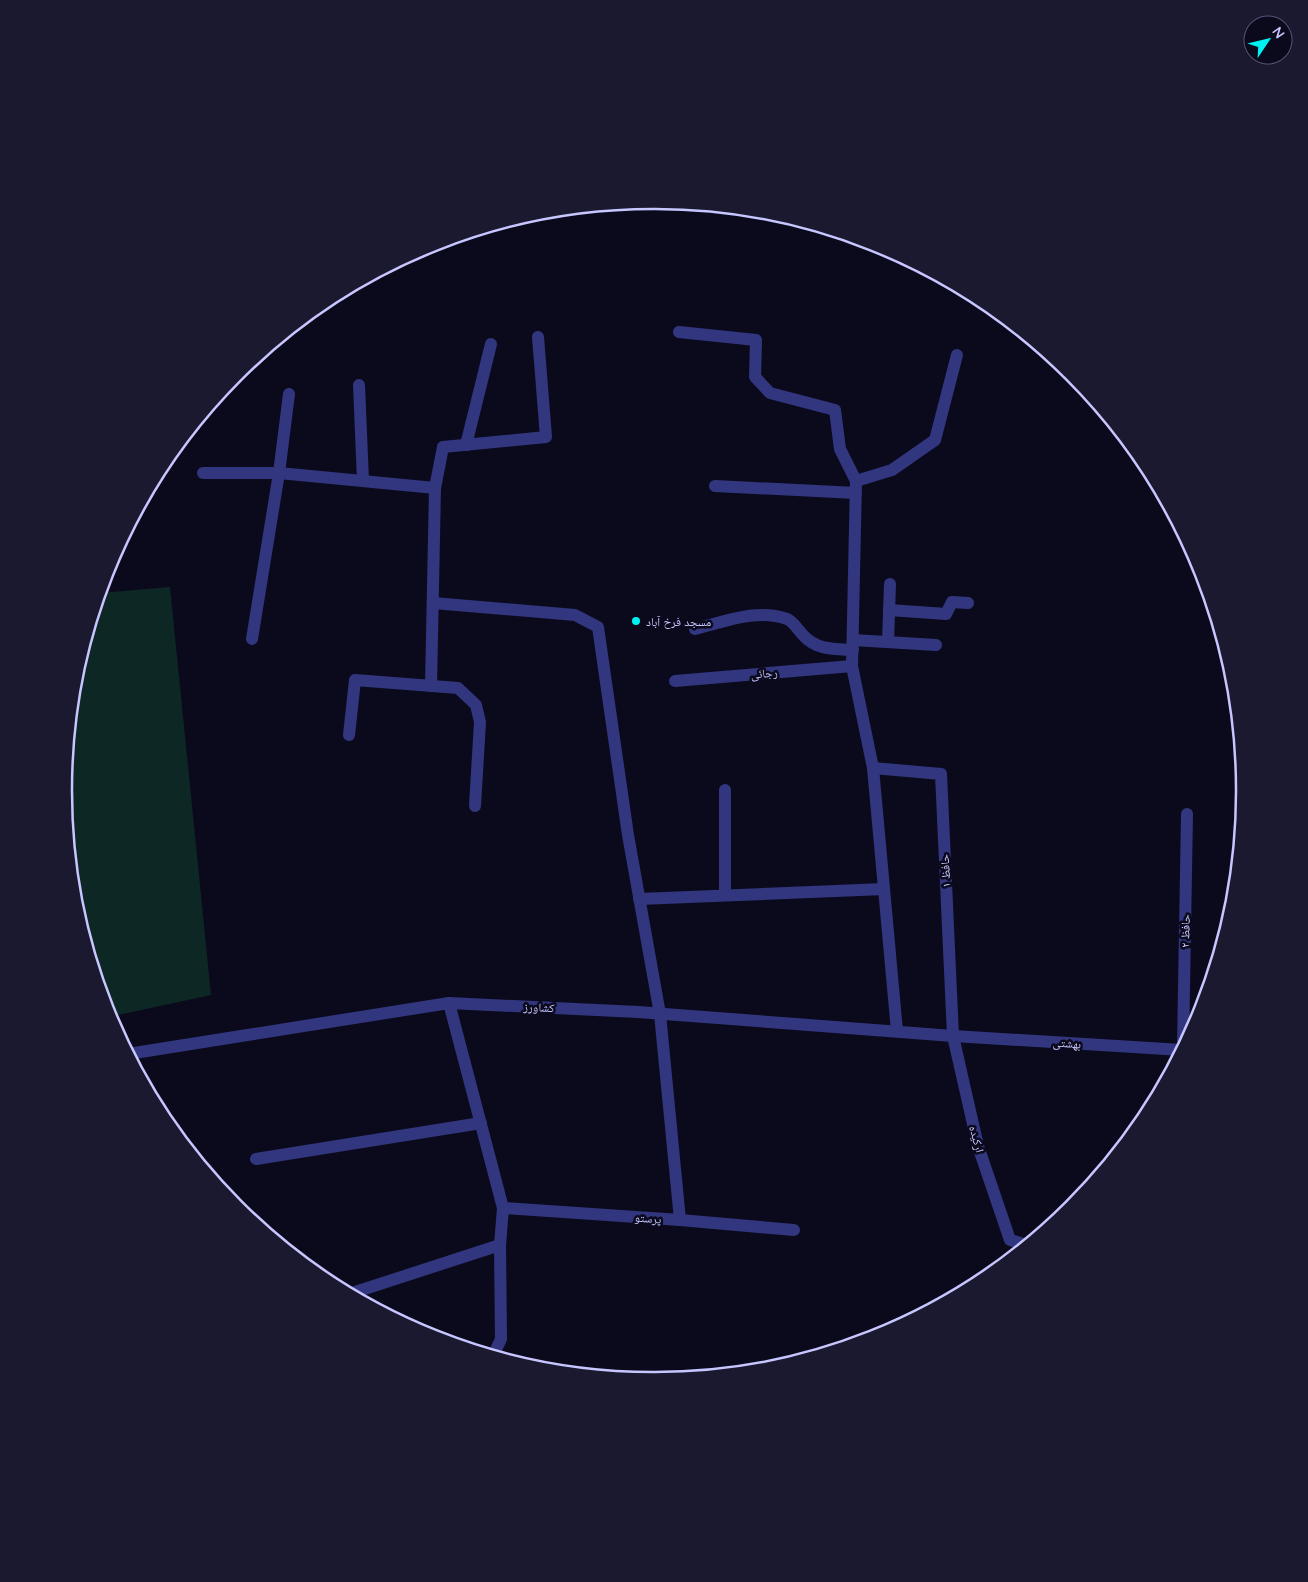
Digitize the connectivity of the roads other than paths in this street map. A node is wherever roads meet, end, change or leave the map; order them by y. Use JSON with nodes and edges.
{"nodes":[{"id":1,"x":679,"y":332,"type":"dead end"},
{"id":2,"x":538,"y":337,"type":"dead end"},
{"id":3,"x":491,"y":344,"type":"dead end"},
{"id":4,"x":957,"y":354,"type":"dead end"},
{"id":5,"x":358,"y":385,"type":"dead end"},
{"id":6,"x":289,"y":394,"type":"dead end"},
{"id":7,"x":466,"y":445,"type":"junction"},
{"id":8,"x":203,"y":473,"type":"dead end"},
{"id":9,"x":279,"y":473,"type":"junction"},
{"id":10,"x":363,"y":481,"type":"junction"},
{"id":11,"x":715,"y":486,"type":"dead end"},
{"id":12,"x":856,"y":487,"type":"junction"},
{"id":13,"x":436,"y":488,"type":"junction"},
{"id":14,"x":890,"y":584,"type":"dead end"},
{"id":15,"x":433,"y":603,"type":"junction"},
{"id":16,"x":968,"y":603,"type":"dead end"},
{"id":17,"x":889,"y":610,"type":"junction"},
{"id":18,"x":695,"y":629,"type":"dead end"},
{"id":19,"x":252,"y":639,"type":"dead end"},
{"id":20,"x":888,"y":642,"type":"junction"},
{"id":21,"x":853,"y":645,"type":"junction"},
{"id":22,"x":936,"y":645,"type":"dead end"},
{"id":23,"x":852,"y":666,"type":"junction"},
{"id":24,"x":675,"y":680,"type":"dead end"},
{"id":25,"x":431,"y":686,"type":"junction"},
{"id":26,"x":350,"y":735,"type":"dead end"},
{"id":27,"x":873,"y":768,"type":"junction"},
{"id":28,"x":725,"y":790,"type":"dead end"},
{"id":29,"x":475,"y":806,"type":"dead end"},
{"id":30,"x":1187,"y":814,"type":"dead end"},
{"id":31,"x":884,"y":889,"type":"junction"},
{"id":32,"x":725,"y":895,"type":"junction"},
{"id":33,"x":639,"y":898,"type":"junction"},
{"id":34,"x":449,"y":1003,"type":"junction"},
{"id":35,"x":660,"y":1014,"type":"junction"},
{"id":36,"x":897,"y":1031,"type":"junction"},
{"id":37,"x":1182,"y":1034,"type":"edge"},
{"id":38,"x":953,"y":1036,"type":"junction"},
{"id":39,"x":1176,"y":1049,"type":"edge"},
{"id":40,"x":135,"y":1053,"type":"edge"},
{"id":41,"x":481,"y":1123,"type":"junction"},
{"id":42,"x":256,"y":1159,"type":"dead end"},
{"id":43,"x":503,"y":1208,"type":"junction"},
{"id":44,"x":680,"y":1220,"type":"junction"},
{"id":45,"x":794,"y":1230,"type":"dead end"},
{"id":46,"x":1019,"y":1243,"type":"edge"},
{"id":47,"x":500,"y":1245,"type":"junction"},
{"id":48,"x":357,"y":1291,"type":"edge"},
{"id":49,"x":496,"y":1351,"type":"edge"}],
"edges":[{"from":1,"to":12,"type":"street"},
{"from":2,"to":7,"type":"street"},
{"from":3,"to":7,"type":"street"},
{"from":4,"to":12,"type":"street"},
{"from":5,"to":10,"type":"street"},
{"from":6,"to":9,"type":"street"},
{"from":7,"to":13,"type":"street"},
{"from":8,"to":9,"type":"street"},
{"from":9,"to":10,"type":"street"},
{"from":9,"to":19,"type":"street"},
{"from":10,"to":13,"type":"street"},
{"from":11,"to":12,"type":"street"},
{"from":12,"to":21,"type":"street"},
{"from":13,"to":15,"type":"street"},
{"from":14,"to":17,"type":"street"},
{"from":15,"to":25,"type":"street"},
{"from":15,"to":33,"type":"street"},
{"from":16,"to":17,"type":"street"},
{"from":17,"to":20,"type":"street"},
{"from":18,"to":21,"type":"street"},
{"from":20,"to":21,"type":"street"},
{"from":20,"to":22,"type":"street"},
{"from":21,"to":23,"type":"street"},
{"from":23,"to":24,"type":"street","name":"رجائی"},
{"from":23,"to":27,"type":"street"},
{"from":25,"to":26,"type":"street"},
{"from":25,"to":29,"type":"street"},
{"from":27,"to":31,"type":"street"},
{"from":27,"to":38,"type":"street","name":"حافظ ۱"},
{"from":28,"to":32,"type":"street"},
{"from":30,"to":37,"type":"street","name":"حافظ ۲"},
{"from":31,"to":32,"type":"street"},
{"from":31,"to":36,"type":"street"},
{"from":32,"to":33,"type":"street"},
{"from":33,"to":35,"type":"street"},
{"from":34,"to":35,"type":"street","name":"کشاورز"},
{"from":34,"to":40,"type":"street","name":"کشاورز"},
{"from":34,"to":41,"type":"street"},
{"from":35,"to":36,"type":"street","name":"کشاورز"},
{"from":35,"to":44,"type":"street"},
{"from":36,"to":38,"type":"street","name":"کشاورز"},
{"from":38,"to":39,"type":"street","name":"بهشتی"},
{"from":38,"to":46,"type":"street","name":"ارکیده"},
{"from":41,"to":42,"type":"street"},
{"from":41,"to":43,"type":"street"},
{"from":43,"to":44,"type":"street","name":"پرستو"},
{"from":43,"to":47,"type":"street"},
{"from":44,"to":45,"type":"street","name":"پرستو"},
{"from":47,"to":48,"type":"street"},
{"from":47,"to":49,"type":"street"}]}
